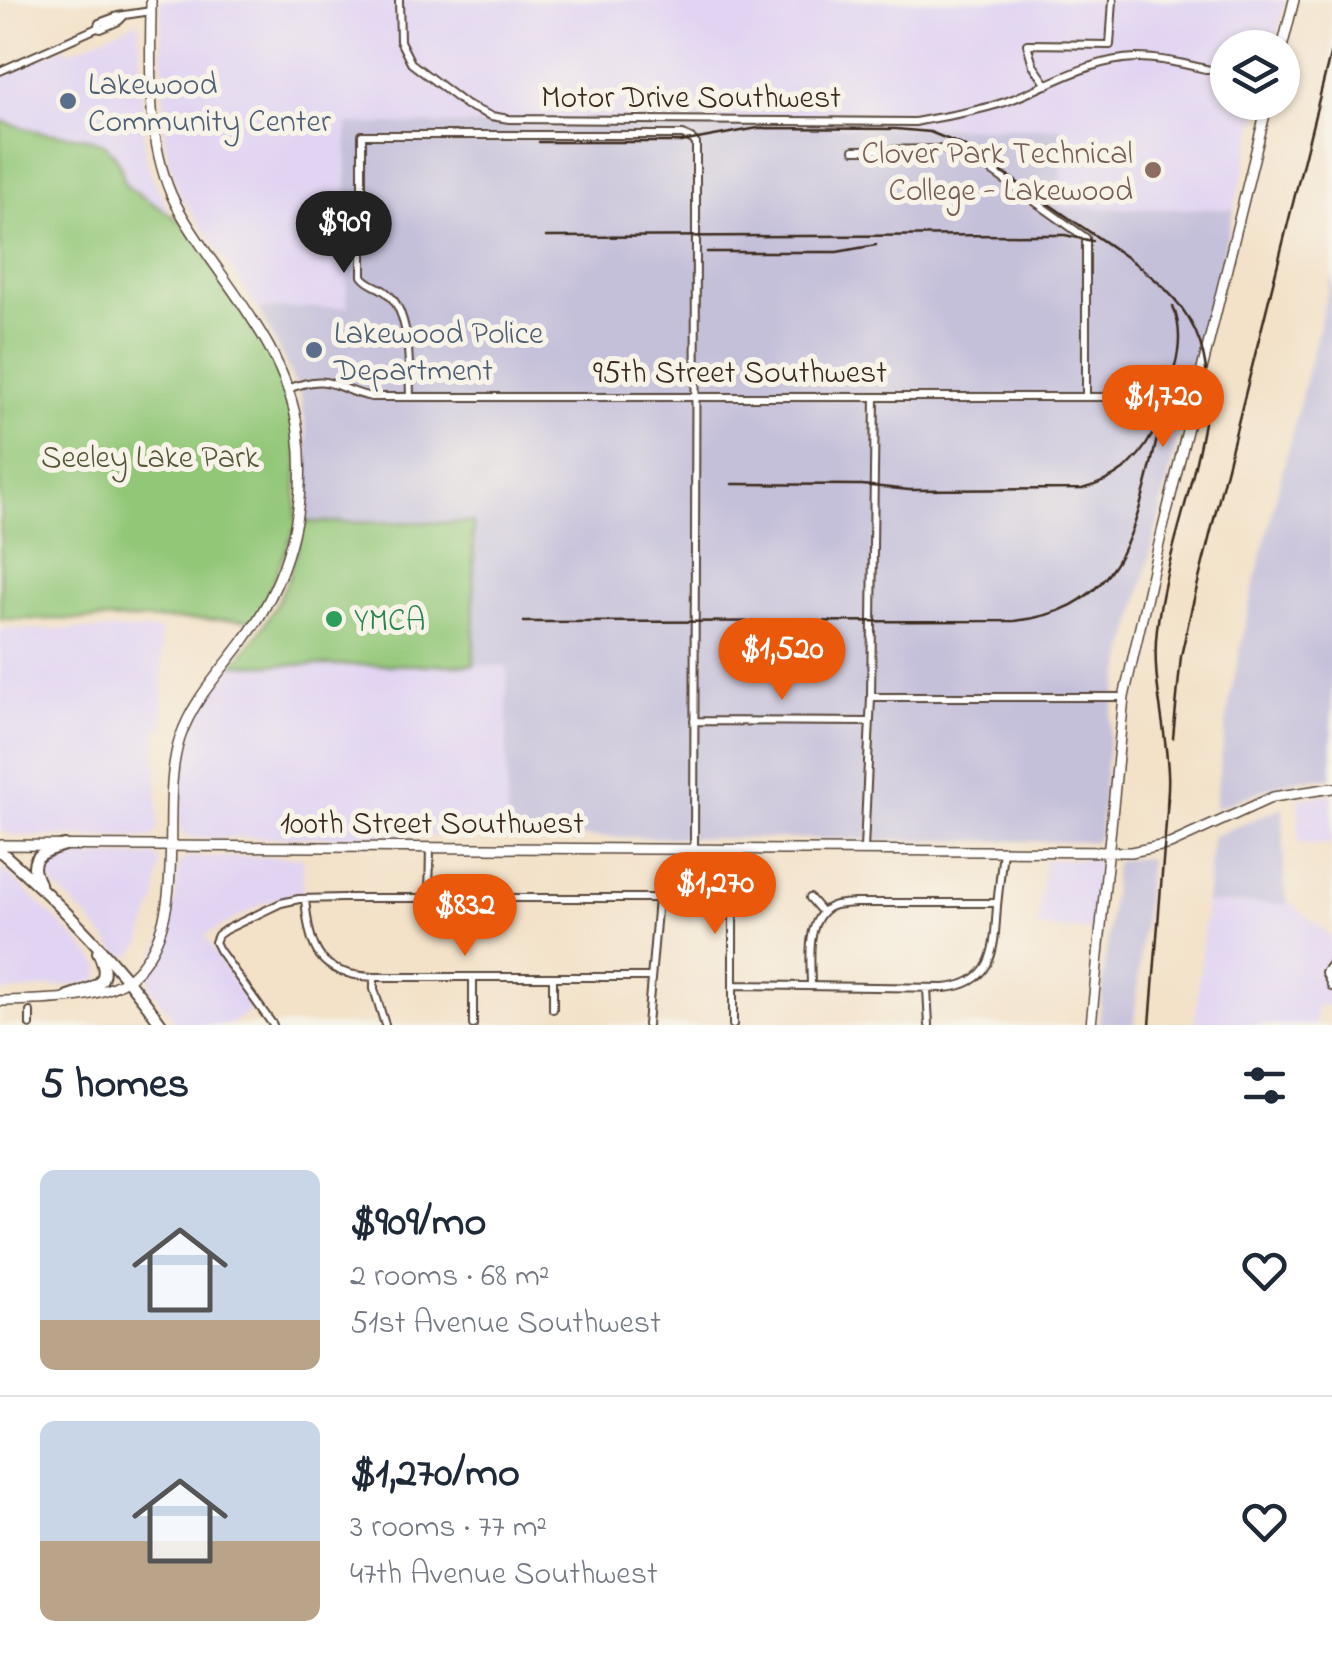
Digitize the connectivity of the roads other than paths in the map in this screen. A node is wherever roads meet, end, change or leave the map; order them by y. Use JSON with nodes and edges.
{"nodes":[{"id":1,"x":399,"y":0,"type":"edge"},
{"id":2,"x":1112,"y":0,"type":"edge"},
{"id":3,"x":1294,"y":0,"type":"edge"},
{"id":4,"x":151,"y":6,"type":"edge"},
{"id":5,"x":1286,"y":30,"type":"edge"},
{"id":6,"x":1210,"y":70,"type":"edge"},
{"id":7,"x":0,"y":71,"type":"edge"},
{"id":8,"x":1047,"y":84,"type":"junction"},
{"id":9,"x":1264,"y":120,"type":"edge"},
{"id":10,"x":854,"y":150,"type":"dead end"},
{"id":11,"x":288,"y":389,"type":"junction"},
{"id":12,"x":696,"y":396,"type":"junction"},
{"id":13,"x":875,"y":396,"type":"junction"},
{"id":14,"x":1086,"y":396,"type":"junction"},
{"id":15,"x":1196,"y":396,"type":"junction"},
{"id":16,"x":410,"y":397,"type":"junction"},
{"id":17,"x":871,"y":696,"type":"junction"},
{"id":18,"x":1124,"y":698,"type":"junction"},
{"id":19,"x":694,"y":721,"type":"junction"},
{"id":20,"x":870,"y":722,"type":"junction"},
{"id":21,"x":1332,"y":788,"type":"edge"},
{"id":22,"x":64,"y":845,"type":"junction"},
{"id":23,"x":171,"y":846,"type":"junction"},
{"id":24,"x":0,"y":848,"type":"edge"},
{"id":25,"x":430,"y":848,"type":"junction"},
{"id":26,"x":694,"y":849,"type":"junction"},
{"id":27,"x":733,"y":849,"type":"junction"},
{"id":28,"x":864,"y":850,"type":"junction"},
{"id":29,"x":1003,"y":850,"type":"junction"},
{"id":30,"x":1108,"y":852,"type":"junction"},
{"id":31,"x":48,"y":896,"type":"junction"},
{"id":32,"x":429,"y":898,"type":"junction"},
{"id":33,"x":732,"y":898,"type":"junction"},
{"id":34,"x":810,"y":898,"type":"dead end"},
{"id":35,"x":305,"y":899,"type":"junction"},
{"id":36,"x":658,"y":899,"type":"junction"},
{"id":37,"x":997,"y":903,"type":"junction"},
{"id":38,"x":822,"y":912,"type":"junction"},
{"id":39,"x":93,"y":942,"type":"junction"},
{"id":40,"x":1332,"y":963,"type":"edge"},
{"id":41,"x":473,"y":977,"type":"junction"},
{"id":42,"x":553,"y":977,"type":"junction"},
{"id":43,"x":650,"y":977,"type":"junction"},
{"id":44,"x":374,"y":978,"type":"junction"},
{"id":45,"x":127,"y":980,"type":"junction"},
{"id":46,"x":734,"y":985,"type":"junction"},
{"id":47,"x":811,"y":986,"type":"junction"},
{"id":48,"x":1332,"y":987,"type":"edge"},
{"id":49,"x":928,"y":988,"type":"junction"},
{"id":50,"x":68,"y":996,"type":"junction"},
{"id":51,"x":0,"y":1001,"type":"edge"},
{"id":52,"x":552,"y":1009,"type":"dead end"},
{"id":53,"x":30,"y":1012,"type":"dead end"},
{"id":54,"x":30,"y":1025,"type":"edge"},
{"id":55,"x":162,"y":1025,"type":"edge"},
{"id":56,"x":272,"y":1025,"type":"edge"},
{"id":57,"x":385,"y":1025,"type":"edge"},
{"id":58,"x":473,"y":1025,"type":"edge"},
{"id":59,"x":647,"y":1025,"type":"edge"},
{"id":60,"x":733,"y":1025,"type":"edge"},
{"id":61,"x":928,"y":1025,"type":"edge"},
{"id":62,"x":1092,"y":1025,"type":"edge"}],
"edges":[{"from":1,"to":8,"type":"street","name":"Motor Drive Southwest"},
{"from":2,"to":8,"type":"street"},
{"from":3,"to":5,"type":"main road"},
{"from":4,"to":7,"type":"street"},
{"from":4,"to":11,"type":"main road"},
{"from":6,"to":8,"type":"street","name":"Motor Drive Southwest"},
{"from":9,"to":15,"type":"main road"},
{"from":10,"to":14,"type":"street"},
{"from":11,"to":16,"type":"street","name":"95th Street Southwest"},
{"from":11,"to":23,"type":"main road"},
{"from":12,"to":13,"type":"street","name":"95th Street Southwest"},
{"from":12,"to":16,"type":"street","name":"95th Street Southwest"},
{"from":12,"to":16,"type":"street"},
{"from":12,"to":19,"type":"street"},
{"from":13,"to":14,"type":"street","name":"95th Street Southwest"},
{"from":13,"to":17,"type":"street"},
{"from":14,"to":15,"type":"street","name":"95th Street Southwest"},
{"from":15,"to":18,"type":"main road"},
{"from":17,"to":18,"type":"street"},
{"from":17,"to":20,"type":"street"},
{"from":18,"to":30,"type":"main road"},
{"from":19,"to":20,"type":"street"},
{"from":19,"to":26,"type":"street"},
{"from":20,"to":28,"type":"street"},
{"from":21,"to":30,"type":"main road","name":"100th Street Southwest"},
{"from":22,"to":23,"type":"main road","name":"100th Street Southwest"},
{"from":22,"to":24,"type":"main road","name":"100th Street Southwest"},
{"from":22,"to":31,"type":"main road"},
{"from":23,"to":25,"type":"main road","name":"100th Street Southwest"},
{"from":23,"to":45,"type":"main road"},
{"from":24,"to":31,"type":"main road"},
{"from":25,"to":26,"type":"main road","name":"100th Street Southwest"},
{"from":25,"to":32,"type":"street"},
{"from":26,"to":27,"type":"main road","name":"100th Street Southwest"},
{"from":27,"to":28,"type":"main road","name":"100th Street Southwest"},
{"from":27,"to":33,"type":"street"},
{"from":28,"to":29,"type":"main road","name":"100th Street Southwest"},
{"from":29,"to":30,"type":"main road","name":"100th Street Southwest"},
{"from":29,"to":37,"type":"street"},
{"from":30,"to":62,"type":"main road"},
{"from":31,"to":39,"type":"main road"},
{"from":32,"to":35,"type":"street"},
{"from":32,"to":36,"type":"street"},
{"from":33,"to":36,"type":"street"},
{"from":33,"to":46,"type":"street"},
{"from":34,"to":38,"type":"street"},
{"from":35,"to":44,"type":"street"},
{"from":35,"to":56,"type":"street"},
{"from":36,"to":43,"type":"street"},
{"from":37,"to":38,"type":"street"},
{"from":37,"to":49,"type":"street"},
{"from":38,"to":47,"type":"street"},
{"from":39,"to":45,"type":"main road"},
{"from":39,"to":50,"type":"main road"},
{"from":40,"to":48,"type":"street"},
{"from":41,"to":42,"type":"street"},
{"from":41,"to":44,"type":"street"},
{"from":41,"to":58,"type":"street"},
{"from":42,"to":43,"type":"street"},
{"from":42,"to":52,"type":"street"},
{"from":43,"to":59,"type":"street"},
{"from":44,"to":57,"type":"street"},
{"from":45,"to":50,"type":"main road"},
{"from":45,"to":55,"type":"main road"},
{"from":46,"to":47,"type":"street"},
{"from":46,"to":60,"type":"street"},
{"from":47,"to":49,"type":"street"},
{"from":49,"to":61,"type":"street"},
{"from":50,"to":51,"type":"main road"},
{"from":53,"to":54,"type":"street"}]}
